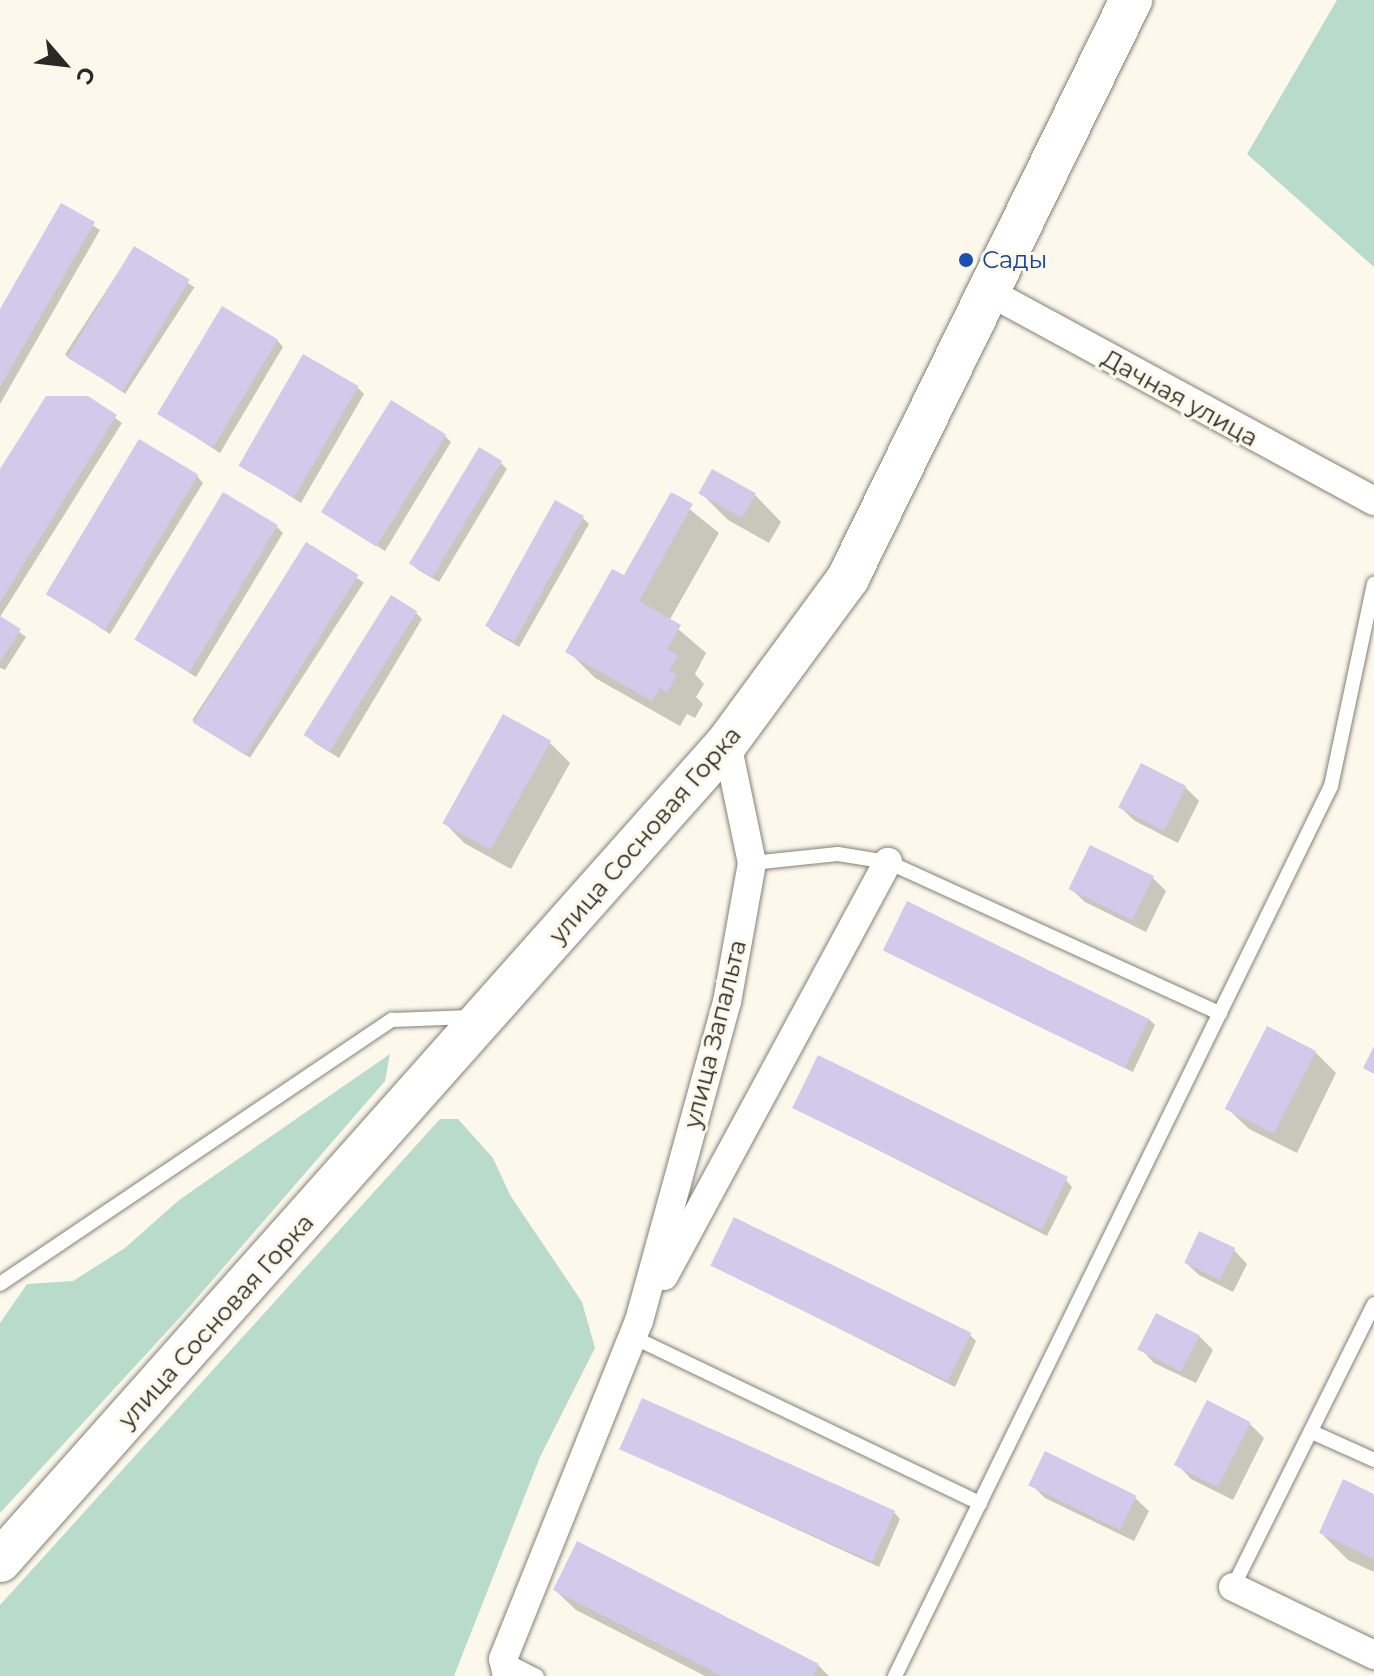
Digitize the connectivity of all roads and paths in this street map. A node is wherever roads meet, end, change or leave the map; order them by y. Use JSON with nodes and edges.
{"nodes":[{"id":1,"x":1131,"y":0,"type":"edge"},
{"id":2,"x":989,"y":292,"type":"junction"},
{"id":3,"x":1374,"y":501,"type":"edge"},
{"id":4,"x":1374,"y":584,"type":"edge"},
{"id":5,"x":727,"y":743,"type":"junction"},
{"id":6,"x":888,"y":862,"type":"junction"},
{"id":7,"x":752,"y":863,"type":"junction"},
{"id":8,"x":1220,"y":1013,"type":"junction"},
{"id":9,"x":488,"y":1016,"type":"junction"},
{"id":10,"x":0,"y":1284,"type":"edge"},
{"id":11,"x":1374,"y":1304,"type":"edge"},
{"id":12,"x":636,"y":1329,"type":"junction"},
{"id":13,"x":1312,"y":1432,"type":"junction"},
{"id":14,"x":1374,"y":1460,"type":"edge"},
{"id":15,"x":980,"y":1503,"type":"junction"},
{"id":16,"x":0,"y":1561,"type":"edge"},
{"id":17,"x":1233,"y":1587,"type":"joint"},
{"id":18,"x":1374,"y":1655,"type":"edge"},
{"id":19,"x":505,"y":1668,"type":"edge"},
{"id":20,"x":537,"y":1676,"type":"edge"},
{"id":21,"x":895,"y":1676,"type":"edge"}],
"edges":[{"from":1,"to":2,"type":"main road","name":"улица Сосновая Горка"},
{"from":2,"to":3,"type":"street","name":"Дачная улица"},
{"from":2,"to":5,"type":"main road","name":"улица Сосновая Горка"},
{"from":4,"to":8,"type":"lane"},
{"from":5,"to":7,"type":"street","name":"улица Запальта"},
{"from":5,"to":9,"type":"main road","name":"улица Сосновая Горка"},
{"from":6,"to":7,"type":"lane"},
{"from":6,"to":8,"type":"lane"},
{"from":6,"to":12,"type":"street","name":"улица Запальта"},
{"from":7,"to":12,"type":"street","name":"улица Запальта"},
{"from":8,"to":15,"type":"lane"},
{"from":9,"to":10,"type":"lane"},
{"from":9,"to":16,"type":"main road","name":"улица Сосновая Горка"},
{"from":11,"to":13,"type":"lane"},
{"from":12,"to":15,"type":"lane"},
{"from":12,"to":19,"type":"street","name":"улица Запальта"},
{"from":13,"to":14,"type":"lane"},
{"from":13,"to":17,"type":"lane"},
{"from":15,"to":21,"type":"lane"},
{"from":17,"to":18,"type":"street"},
{"from":19,"to":20,"type":"lane"}]}
